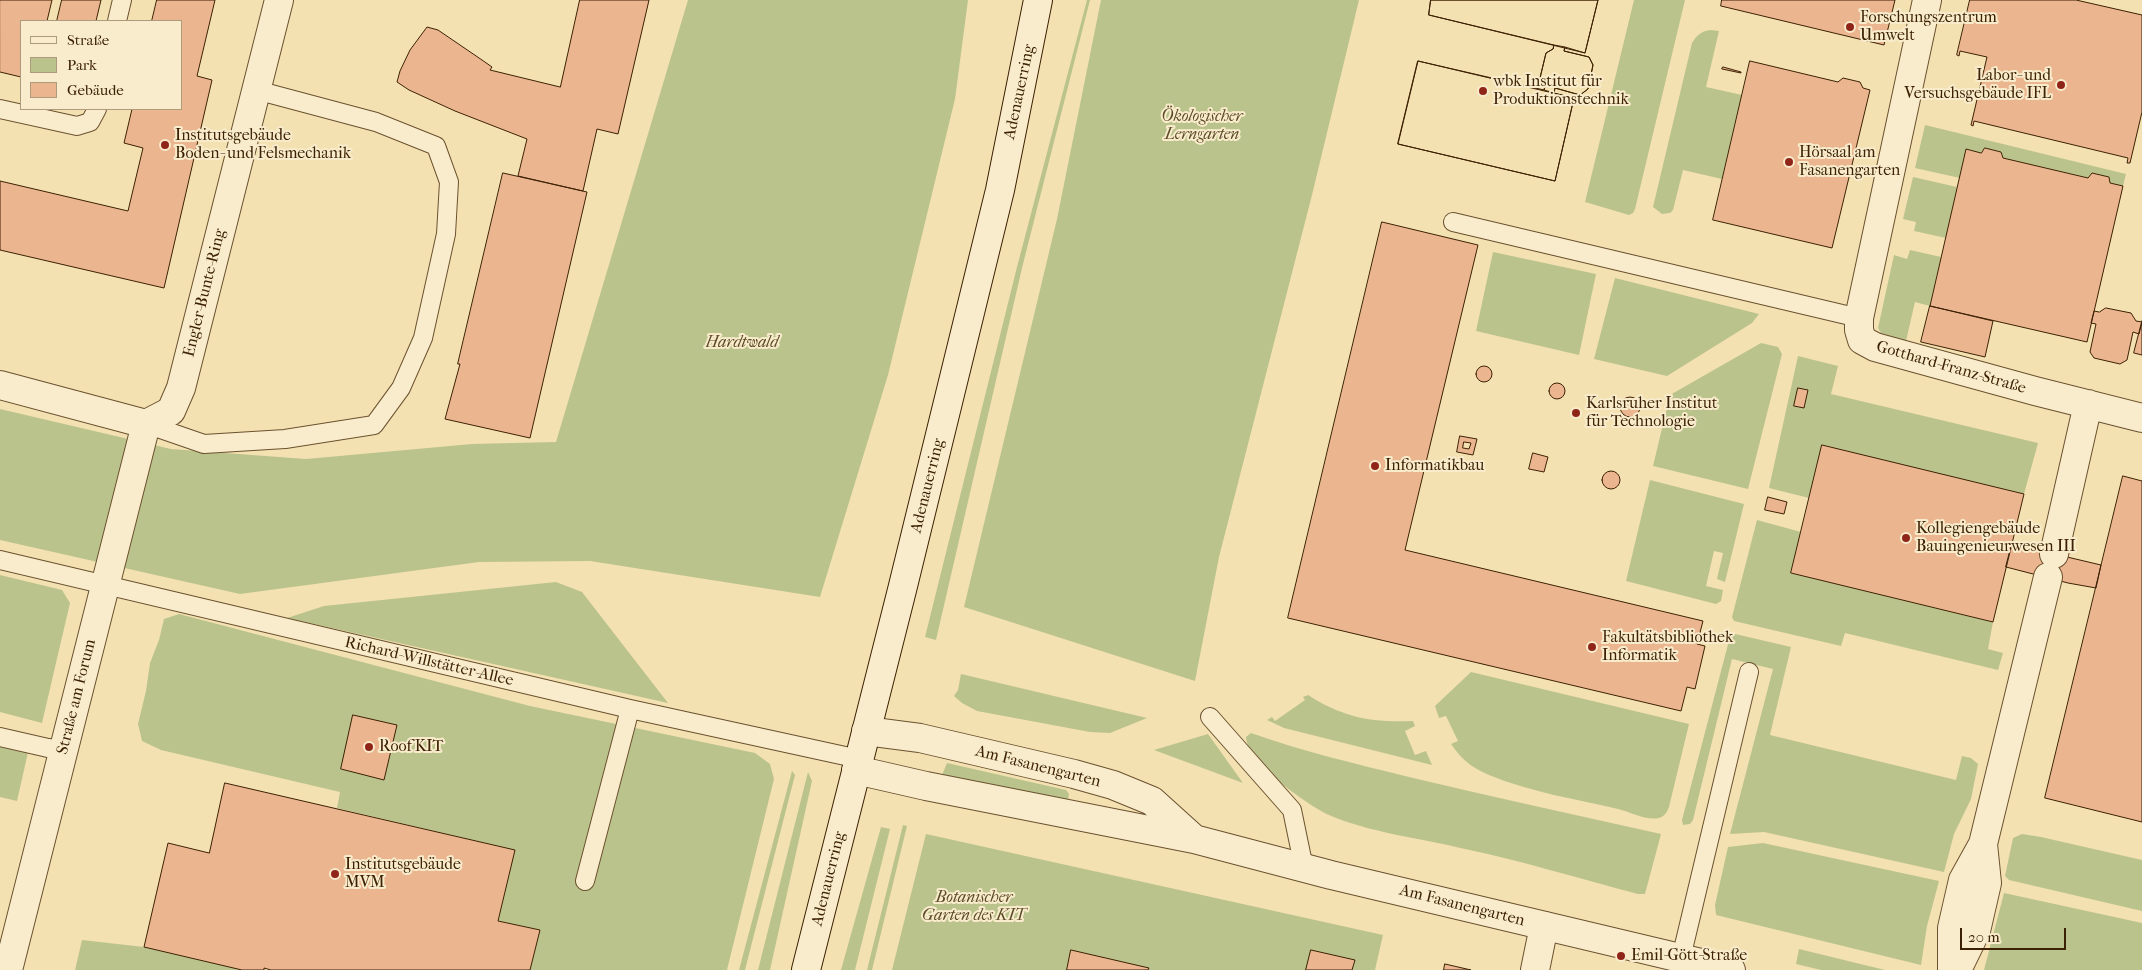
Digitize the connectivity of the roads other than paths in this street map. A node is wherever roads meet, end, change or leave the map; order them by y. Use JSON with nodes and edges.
{"nodes":[{"id":1,"x":122,"y":0,"type":"edge"},
{"id":2,"x":279,"y":0,"type":"edge"},
{"id":3,"x":1038,"y":0,"type":"edge"},
{"id":4,"x":1927,"y":0,"type":"edge"},
{"id":5,"x":117,"y":20,"type":"edge"},
{"id":6,"x":256,"y":90,"type":"junction"},
{"id":7,"x":0,"y":108,"type":"edge"},
{"id":8,"x":96,"y":110,"type":"edge"},
{"id":9,"x":1453,"y":222,"type":"dead end"},
{"id":10,"x":1859,"y":318,"type":"junction"},
{"id":11,"x":0,"y":385,"type":"edge"},
{"id":12,"x":2088,"y":404,"type":"junction"},
{"id":13,"x":2142,"y":418,"type":"edge"},
{"id":14,"x":146,"y":424,"type":"junction"},
{"id":15,"x":0,"y":560,"type":"edge"},
{"id":16,"x":105,"y":584,"type":"junction"},
{"id":17,"x":1749,"y":672,"type":"dead end"},
{"id":18,"x":630,"y":709,"type":"junction"},
{"id":19,"x":1210,"y":718,"type":"dead end"},
{"id":20,"x":866,"y":730,"type":"junction"},
{"id":21,"x":0,"y":737,"type":"edge"},
{"id":22,"x":63,"y":750,"type":"junction"},
{"id":23,"x":858,"y":765,"type":"junction"},
{"id":24,"x":1194,"y":838,"type":"junction"},
{"id":25,"x":1983,"y":844,"type":"junction"},
{"id":26,"x":1304,"y":868,"type":"junction"},
{"id":27,"x":585,"y":881,"type":"dead end"},
{"id":28,"x":1544,"y":926,"type":"junction"},
{"id":29,"x":1681,"y":958,"type":"junction"},
{"id":30,"x":8,"y":970,"type":"edge"},
{"id":31,"x":806,"y":970,"type":"edge"},
{"id":32,"x":1535,"y":970,"type":"edge"},
{"id":33,"x":1731,"y":970,"type":"edge"},
{"id":34,"x":1952,"y":970,"type":"edge"},
{"id":35,"x":1957,"y":970,"type":"edge"}],
"edges":[{"from":1,"to":5,"type":"lane"},
{"from":2,"to":6,"type":"street","name":"Engler-Bunte-Ring"},
{"from":3,"to":20,"type":"street","name":"Adenauerring"},
{"from":4,"to":10,"type":"street","name":"Gotthard-Franz-Straße"},
{"from":6,"to":14,"type":"street","name":"Engler-Bunte-Ring"},
{"from":6,"to":14,"type":"lane"},
{"from":7,"to":8,"type":"lane"},
{"from":9,"to":10,"type":"lane"},
{"from":10,"to":12,"type":"street","name":"Gotthard-Franz-Straße"},
{"from":11,"to":14,"type":"street"},
{"from":12,"to":13,"type":"street","name":"Gotthard-Franz-Straße"},
{"from":12,"to":25,"type":"street"},
{"from":14,"to":16,"type":"street","name":"Straße am Forum"},
{"from":15,"to":16,"type":"lane","name":"Richard-Willstätter-Allee"},
{"from":16,"to":18,"type":"lane","name":"Richard-Willstätter-Allee"},
{"from":16,"to":22,"type":"street","name":"Straße am Forum"},
{"from":17,"to":29,"type":"lane"},
{"from":18,"to":23,"type":"lane","name":"Richard-Willstätter-Allee"},
{"from":18,"to":27,"type":"lane"},
{"from":19,"to":26,"type":"lane"},
{"from":20,"to":23,"type":"street","name":"Adenauerring"},
{"from":20,"to":24,"type":"street","name":"Am Fasanengarten"},
{"from":21,"to":22,"type":"lane"},
{"from":22,"to":30,"type":"street","name":"Straße am Forum"},
{"from":23,"to":24,"type":"street","name":"Am Fasanengarten"},
{"from":23,"to":31,"type":"street","name":"Adenauerring"},
{"from":24,"to":26,"type":"street","name":"Am Fasanengarten"},
{"from":25,"to":34,"type":"street"},
{"from":25,"to":35,"type":"street"},
{"from":26,"to":28,"type":"street","name":"Am Fasanengarten"},
{"from":28,"to":29,"type":"street","name":"Am Fasanengarten"},
{"from":28,"to":32,"type":"street"},
{"from":29,"to":33,"type":"street","name":"Am Fasanengarten"}]}
